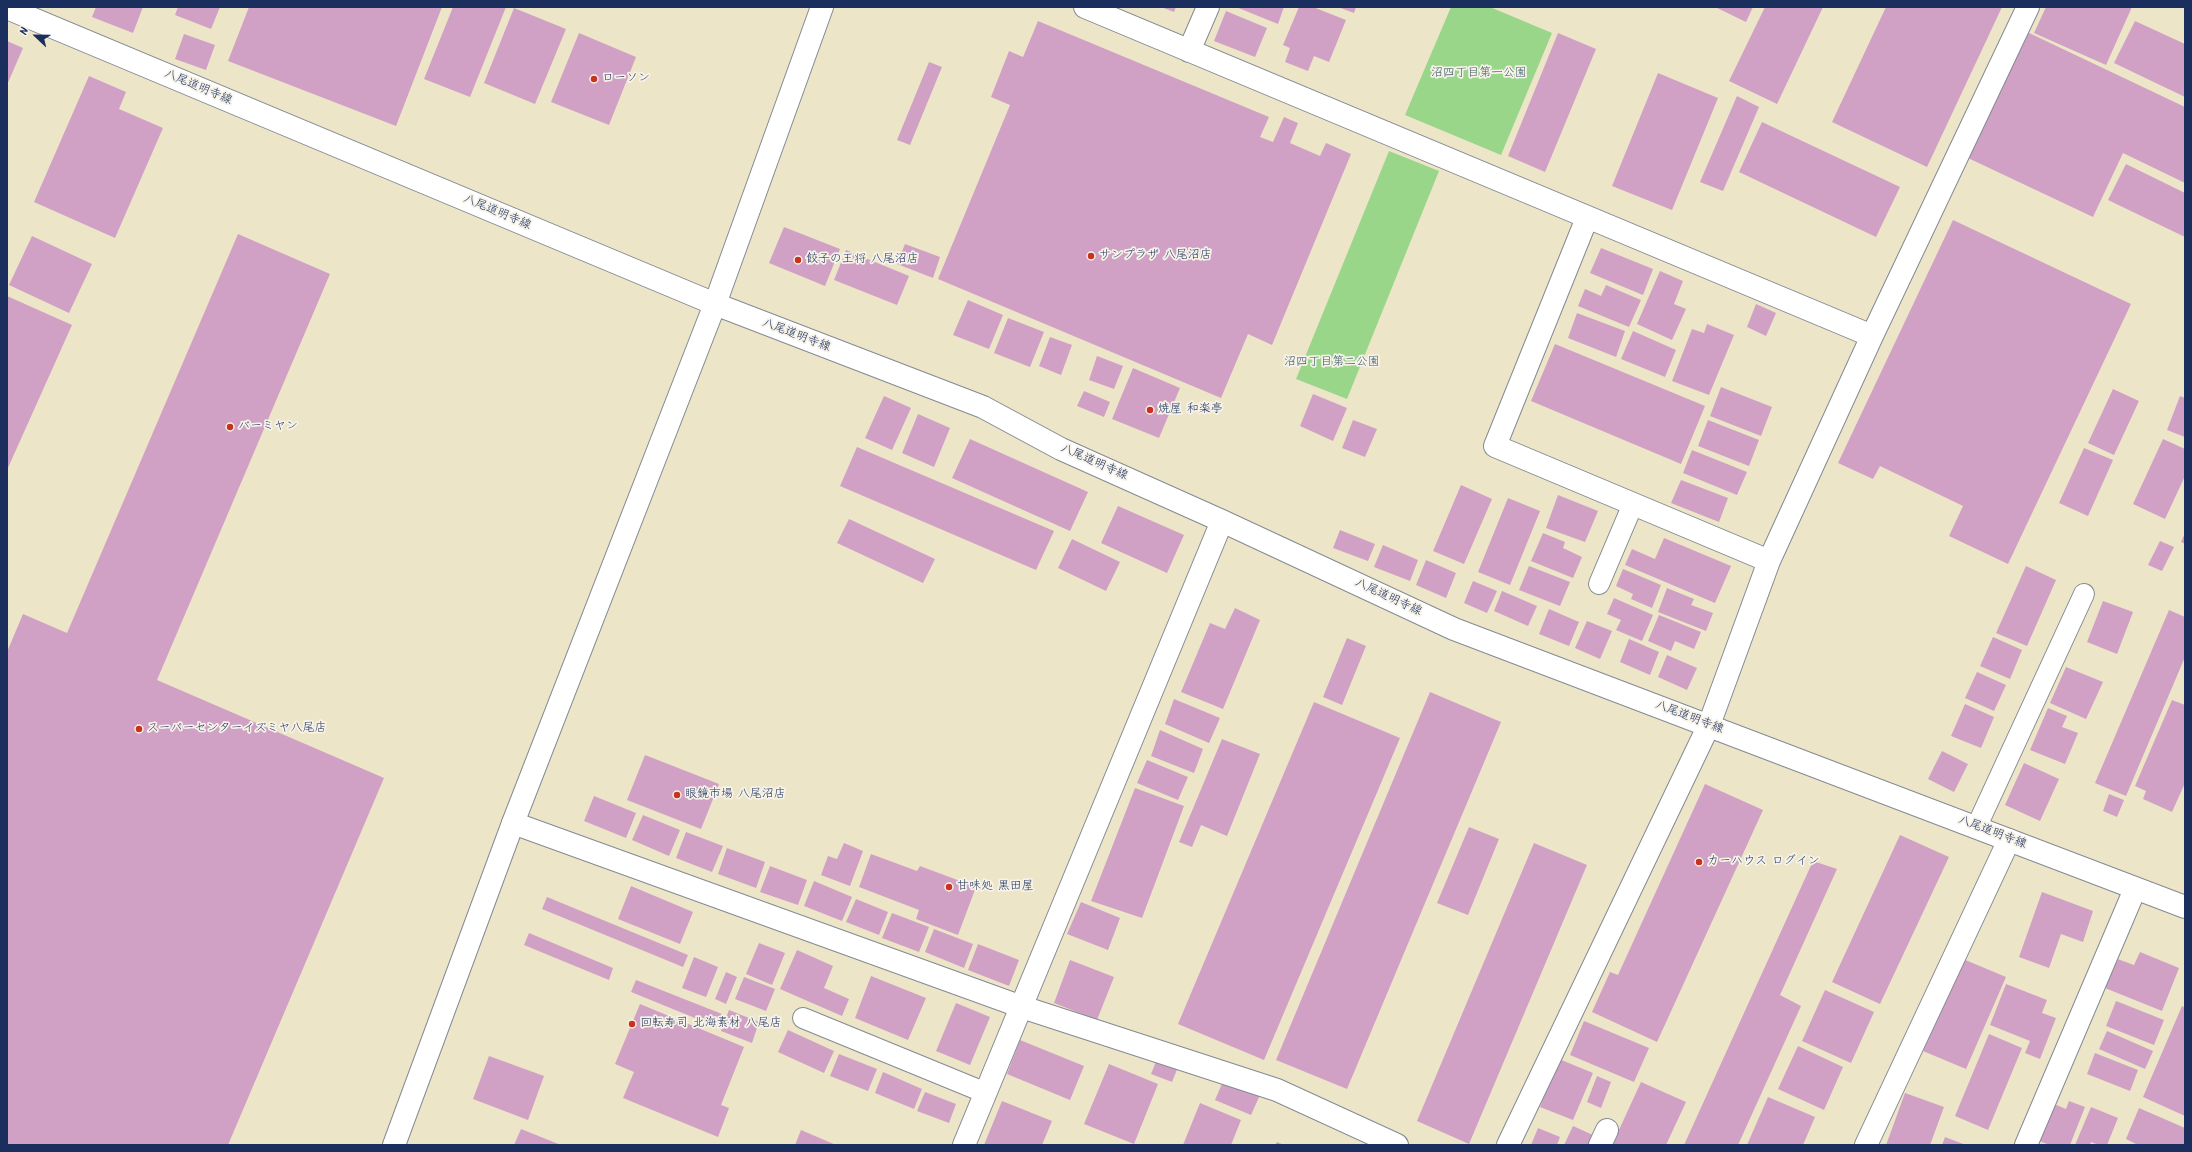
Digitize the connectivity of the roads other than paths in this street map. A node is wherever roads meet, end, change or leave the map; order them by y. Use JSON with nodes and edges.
{"nodes":[{"id":1,"x":822,"y":7,"type":"edge"},
{"id":2,"x":1085,"y":7,"type":"edge"},
{"id":3,"x":1208,"y":7,"type":"edge"},
{"id":4,"x":2028,"y":7,"type":"edge"},
{"id":5,"x":7,"y":8,"type":"edge"},
{"id":6,"x":1189,"y":51,"type":"junction"},
{"id":7,"x":1587,"y":218,"type":"junction"},
{"id":8,"x":715,"y":304,"type":"junction"},
{"id":9,"x":1872,"y":336,"type":"junction"},
{"id":10,"x":1633,"y":504,"type":"junction"},
{"id":11,"x":1222,"y":521,"type":"junction"},
{"id":12,"x":1769,"y":561,"type":"junction"},
{"id":13,"x":1599,"y":584,"type":"dead end"},
{"id":14,"x":2084,"y":594,"type":"dead end"},
{"id":15,"x":1708,"y":725,"type":"junction"},
{"id":16,"x":513,"y":823,"type":"junction"},
{"id":17,"x":1976,"y":828,"type":"junction"},
{"id":18,"x":2009,"y":840,"type":"junction"},
{"id":19,"x":2135,"y":889,"type":"junction"},
{"id":20,"x":2185,"y":907,"type":"edge"},
{"id":21,"x":1022,"y":1007,"type":"junction"},
{"id":22,"x":803,"y":1018,"type":"dead end"},
{"id":23,"x":986,"y":1093,"type":"junction"},
{"id":24,"x":394,"y":1145,"type":"edge"},
{"id":25,"x":964,"y":1145,"type":"edge"},
{"id":26,"x":1397,"y":1145,"type":"edge"},
{"id":27,"x":1508,"y":1145,"type":"edge"},
{"id":28,"x":1866,"y":1145,"type":"edge"},
{"id":29,"x":2026,"y":1145,"type":"edge"}],
"edges":[{"from":1,"to":8,"type":"street"},
{"from":2,"to":6,"type":"street"},
{"from":3,"to":6,"type":"street"},
{"from":4,"to":9,"type":"street"},
{"from":5,"to":8,"type":"street","name":"八尾道明寺線"},
{"from":6,"to":7,"type":"street"},
{"from":7,"to":9,"type":"street"},
{"from":7,"to":10,"type":"street"},
{"from":8,"to":11,"type":"street","name":"八尾道明寺線"},
{"from":8,"to":16,"type":"street"},
{"from":9,"to":12,"type":"street"},
{"from":10,"to":12,"type":"street"},
{"from":10,"to":13,"type":"lane"},
{"from":11,"to":15,"type":"street","name":"八尾道明寺線"},
{"from":11,"to":21,"type":"street"},
{"from":12,"to":15,"type":"street"},
{"from":14,"to":17,"type":"lane"},
{"from":15,"to":17,"type":"street","name":"八尾道明寺線"},
{"from":15,"to":27,"type":"street"},
{"from":16,"to":21,"type":"street"},
{"from":16,"to":24,"type":"street"},
{"from":17,"to":18,"type":"street","name":"八尾道明寺線"},
{"from":18,"to":19,"type":"street","name":"八尾道明寺線"},
{"from":18,"to":28,"type":"street"},
{"from":19,"to":20,"type":"street","name":"八尾道明寺線"},
{"from":19,"to":29,"type":"street"},
{"from":21,"to":23,"type":"street"},
{"from":21,"to":26,"type":"street"},
{"from":22,"to":23,"type":"lane"},
{"from":23,"to":25,"type":"street"}]}
